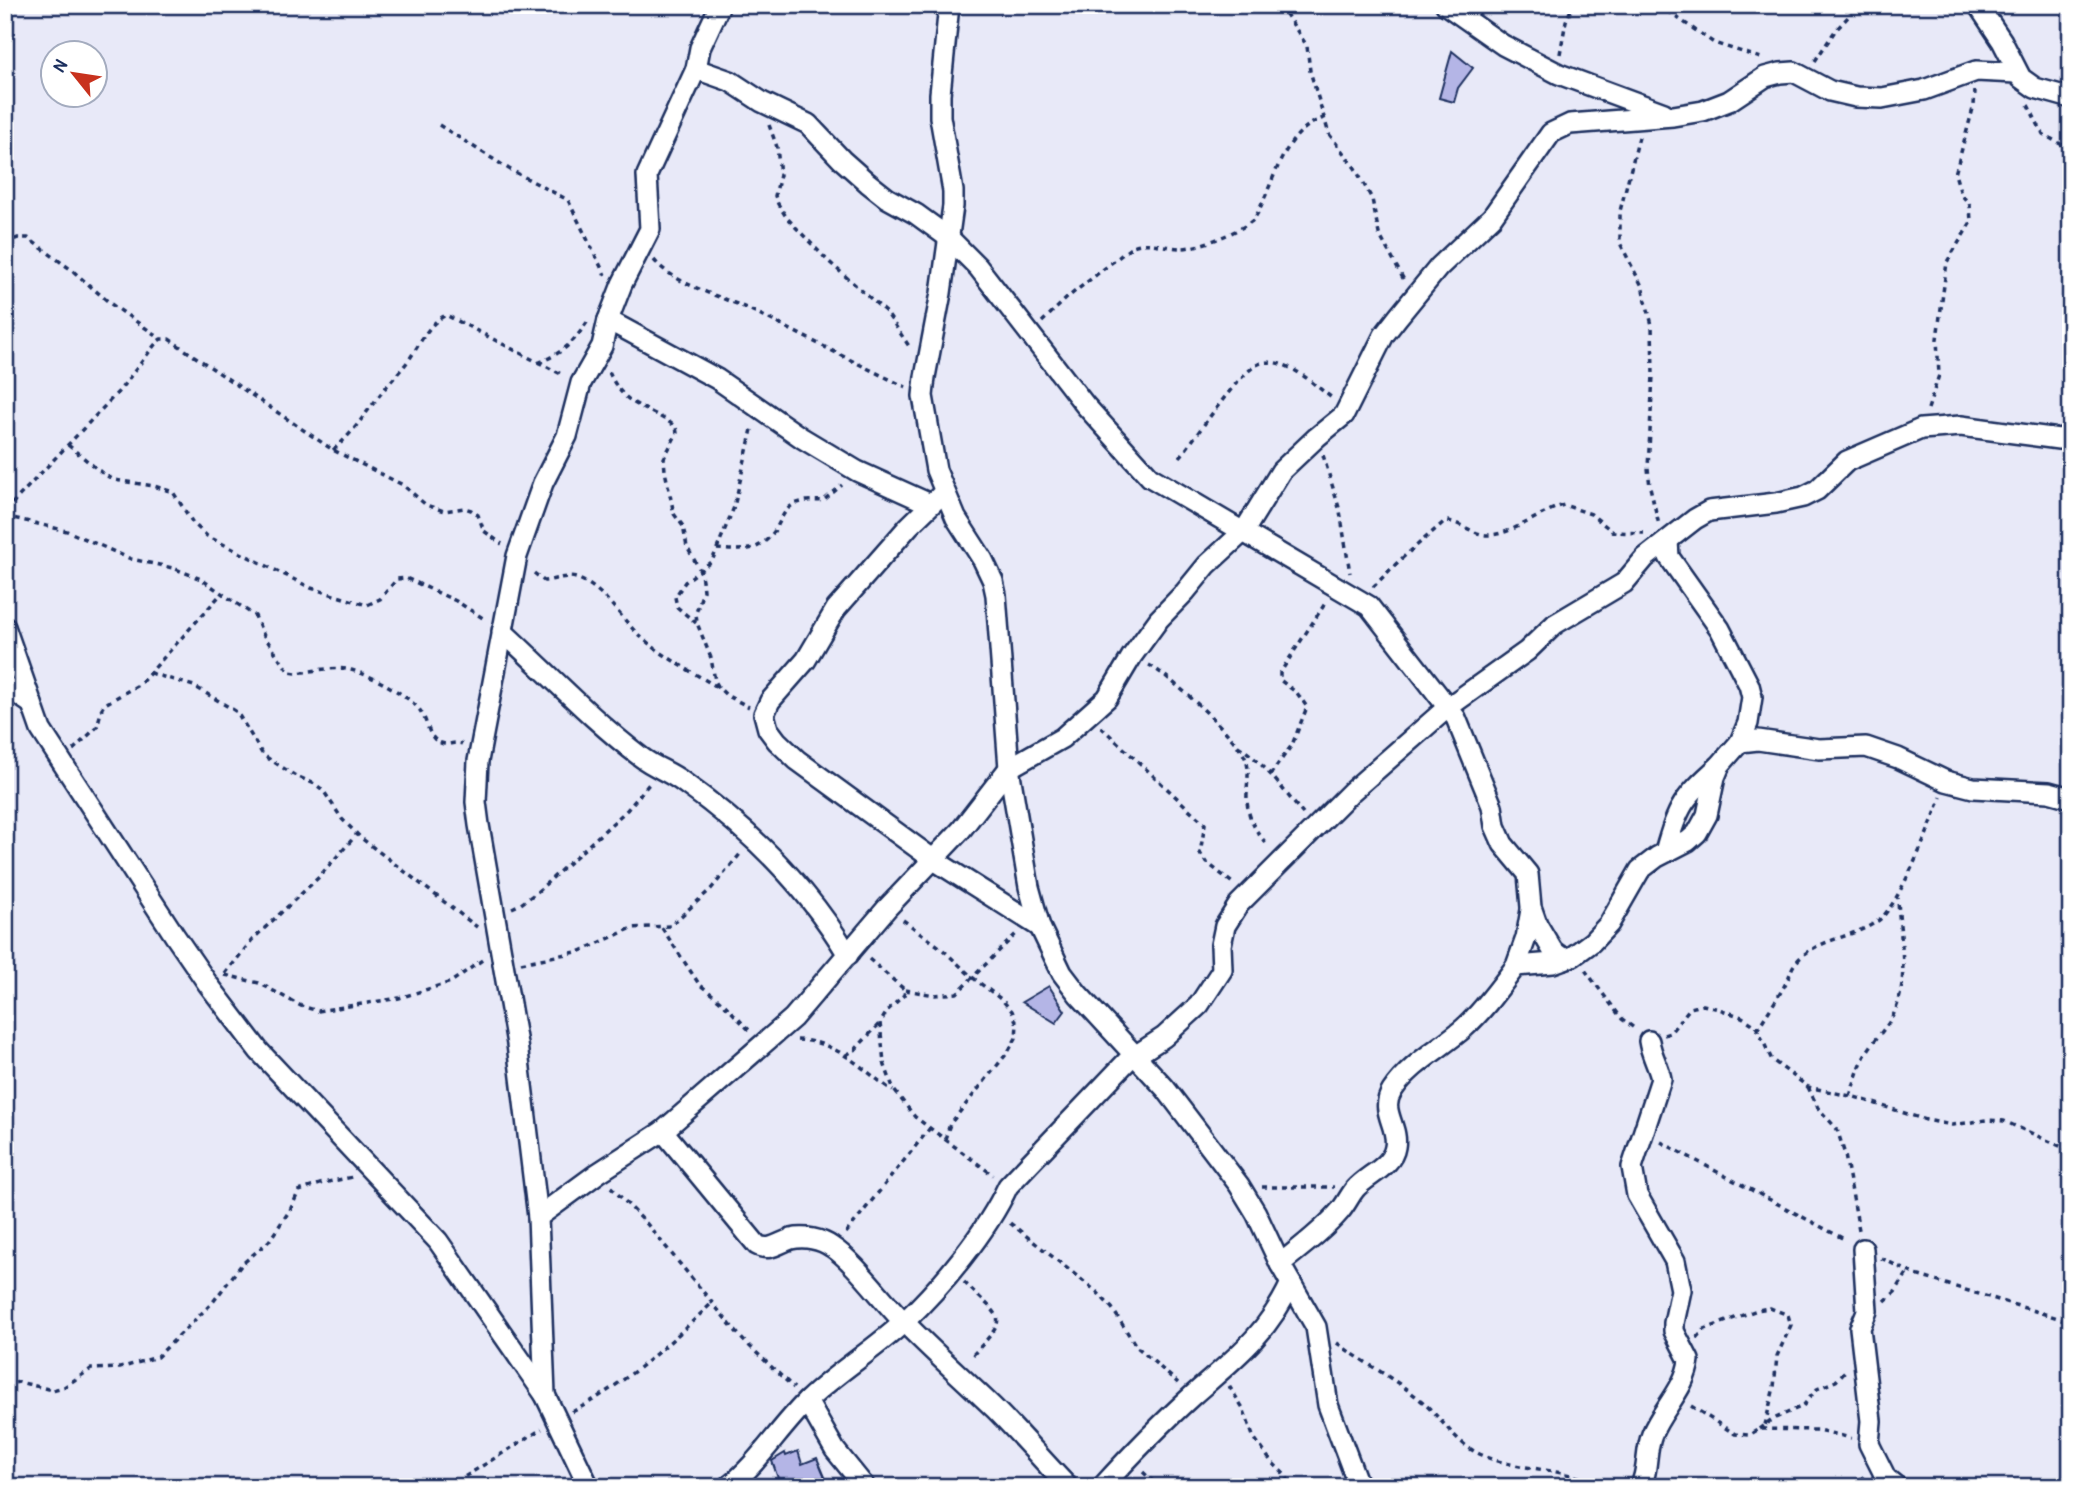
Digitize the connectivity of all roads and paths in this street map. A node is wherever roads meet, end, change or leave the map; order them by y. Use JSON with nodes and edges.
{"nodes":[{"id":1,"x":720,"y":5,"type":"edge"},
{"id":2,"x":949,"y":5,"type":"edge"},
{"id":3,"x":1279,"y":5,"type":"edge"},
{"id":4,"x":1446,"y":5,"type":"edge"},
{"id":5,"x":1573,"y":5,"type":"edge"},
{"id":6,"x":1638,"y":5,"type":"edge"},
{"id":7,"x":1852,"y":5,"type":"edge"},
{"id":8,"x":1978,"y":5,"type":"edge"},
{"id":9,"x":696,"y":69,"type":"junction"},
{"id":10,"x":1976,"y":71,"type":"junction"},
{"id":11,"x":1794,"y":72,"type":"junction"},
{"id":12,"x":2016,"y":73,"type":"junction"},
{"id":13,"x":1559,"y":74,"type":"junction"},
{"id":14,"x":2071,"y":98,"type":"edge"},
{"id":15,"x":762,"y":102,"type":"junction"},
{"id":16,"x":1673,"y":116,"type":"junction"},
{"id":17,"x":1324,"y":118,"type":"junction"},
{"id":18,"x":1643,"y":118,"type":"junction"},
{"id":19,"x":439,"y":125,"type":"dead end"},
{"id":20,"x":2071,"y":150,"type":"edge"},
{"id":21,"x":948,"y":238,"type":"junction"},
{"id":22,"x":5,"y":243,"type":"edge"},
{"id":23,"x":641,"y":246,"type":"junction"},
{"id":24,"x":606,"y":278,"type":"dead end"},
{"id":25,"x":1414,"y":299,"type":"junction"},
{"id":26,"x":598,"y":320,"type":"junction"},
{"id":27,"x":1031,"y":333,"type":"junction"},
{"id":28,"x":161,"y":339,"type":"junction"},
{"id":29,"x":602,"y":346,"type":"junction"},
{"id":30,"x":538,"y":363,"type":"junction"},
{"id":31,"x":926,"y":371,"type":"junction"},
{"id":32,"x":581,"y":383,"type":"junction"},
{"id":33,"x":923,"y":396,"type":"junction"},
{"id":34,"x":756,"y":406,"type":"junction"},
{"id":35,"x":1347,"y":411,"type":"junction"},
{"id":36,"x":1921,"y":429,"type":"junction"},
{"id":37,"x":1317,"y":437,"type":"junction"},
{"id":38,"x":2063,"y":437,"type":"edge"},
{"id":39,"x":68,"y":444,"type":"junction"},
{"id":40,"x":334,"y":450,"type":"junction"},
{"id":41,"x":2071,"y":452,"type":"edge"},
{"id":42,"x":1180,"y":457,"type":"dead end"},
{"id":43,"x":856,"y":471,"type":"junction"},
{"id":44,"x":937,"y":498,"type":"junction"},
{"id":45,"x":5,"y":514,"type":"edge"},
{"id":46,"x":1685,"y":527,"type":"junction"},
{"id":47,"x":1244,"y":531,"type":"junction"},
{"id":48,"x":1662,"y":545,"type":"junction"},
{"id":49,"x":716,"y":549,"type":"junction"},
{"id":50,"x":517,"y":555,"type":"junction"},
{"id":51,"x":700,"y":570,"type":"junction"},
{"id":52,"x":1337,"y":588,"type":"junction"},
{"id":53,"x":222,"y":593,"type":"junction"},
{"id":54,"x":1359,"y":601,"type":"junction"},
{"id":55,"x":696,"y":623,"type":"junction"},
{"id":56,"x":5,"y":627,"type":"edge"},
{"id":57,"x":502,"y":632,"type":"junction"},
{"id":58,"x":1132,"y":656,"type":"junction"},
{"id":59,"x":150,"y":673,"type":"junction"},
{"id":60,"x":5,"y":686,"type":"edge"},
{"id":61,"x":719,"y":688,"type":"junction"},
{"id":62,"x":32,"y":704,"type":"junction"},
{"id":63,"x":1447,"y":708,"type":"junction"},
{"id":64,"x":764,"y":714,"type":"junction"},
{"id":65,"x":1089,"y":716,"type":"junction"},
{"id":66,"x":1740,"y":743,"type":"junction"},
{"id":67,"x":1237,"y":745,"type":"junction"},
{"id":68,"x":479,"y":754,"type":"junction"},
{"id":69,"x":1720,"y":765,"type":"junction"},
{"id":70,"x":65,"y":767,"type":"junction"},
{"id":71,"x":660,"y":768,"type":"junction"},
{"id":72,"x":1009,"y":768,"type":"junction"},
{"id":73,"x":1270,"y":775,"type":"junction"},
{"id":74,"x":1946,"y":781,"type":"junction"},
{"id":75,"x":2071,"y":798,"type":"edge"},
{"id":76,"x":1315,"y":829,"type":"junction"},
{"id":77,"x":357,"y":834,"type":"junction"},
{"id":78,"x":754,"y":839,"type":"junction"},
{"id":79,"x":1665,"y":852,"type":"junction"},
{"id":80,"x":934,"y":860,"type":"junction"},
{"id":81,"x":1284,"y":860,"type":"junction"},
{"id":82,"x":1247,"y":896,"type":"junction"},
{"id":83,"x":1898,"y":896,"type":"junction"},
{"id":84,"x":1531,"y":907,"type":"junction"},
{"id":85,"x":887,"y":908,"type":"junction"},
{"id":86,"x":494,"y":915,"type":"junction"},
{"id":87,"x":1034,"y":924,"type":"junction"},
{"id":88,"x":662,"y":928,"type":"junction"},
{"id":89,"x":851,"y":951,"type":"junction"},
{"id":90,"x":500,"y":953,"type":"junction"},
{"id":91,"x":1569,"y":958,"type":"junction"},
{"id":92,"x":1516,"y":966,"type":"junction"},
{"id":93,"x":972,"y":977,"type":"junction"},
{"id":94,"x":216,"y":979,"type":"junction"},
{"id":95,"x":905,"y":990,"type":"junction"},
{"id":96,"x":880,"y":1023,"type":"junction"},
{"id":97,"x":1757,"y":1030,"type":"junction"},
{"id":98,"x":1649,"y":1041,"type":"junction"},
{"id":99,"x":766,"y":1042,"type":"junction"},
{"id":100,"x":845,"y":1055,"type":"junction"},
{"id":101,"x":1134,"y":1055,"type":"junction"},
{"id":102,"x":1808,"y":1087,"type":"junction"},
{"id":103,"x":897,"y":1094,"type":"junction"},
{"id":104,"x":1850,"y":1096,"type":"junction"},
{"id":105,"x":930,"y":1128,"type":"junction"},
{"id":106,"x":663,"y":1131,"type":"junction"},
{"id":107,"x":945,"y":1139,"type":"junction"},
{"id":108,"x":2071,"y":1151,"type":"edge"},
{"id":109,"x":376,"y":1173,"type":"junction"},
{"id":110,"x":598,"y":1173,"type":"junction"},
{"id":111,"x":1239,"y":1185,"type":"junction"},
{"id":112,"x":1008,"y":1186,"type":"junction"},
{"id":113,"x":1356,"y":1187,"type":"junction"},
{"id":114,"x":998,"y":1208,"type":"junction"},
{"id":115,"x":538,"y":1217,"type":"junction"},
{"id":116,"x":833,"y":1247,"type":"junction"},
{"id":117,"x":1863,"y":1249,"type":"joint"},
{"id":118,"x":1280,"y":1264,"type":"junction"},
{"id":119,"x":951,"y":1269,"type":"junction"},
{"id":120,"x":1908,"y":1271,"type":"dead end"},
{"id":121,"x":1291,"y":1283,"type":"junction"},
{"id":122,"x":712,"y":1303,"type":"junction"},
{"id":123,"x":1866,"y":1314,"type":"junction"},
{"id":124,"x":904,"y":1322,"type":"junction"},
{"id":125,"x":1316,"y":1327,"type":"junction"},
{"id":126,"x":1688,"y":1356,"type":"junction"},
{"id":127,"x":1849,"y":1365,"type":"dead end"},
{"id":128,"x":957,"y":1373,"type":"junction"},
{"id":129,"x":1220,"y":1373,"type":"junction"},
{"id":130,"x":5,"y":1385,"type":"edge"},
{"id":131,"x":545,"y":1395,"type":"junction"},
{"id":132,"x":1192,"y":1396,"type":"junction"},
{"id":133,"x":1674,"y":1396,"type":"junction"},
{"id":134,"x":807,"y":1401,"type":"junction"},
{"id":135,"x":556,"y":1420,"type":"junction"},
{"id":136,"x":1765,"y":1424,"type":"junction"},
{"id":137,"x":1759,"y":1429,"type":"junction"},
{"id":138,"x":1870,"y":1444,"type":"junction"},
{"id":139,"x":448,"y":1487,"type":"edge"},
{"id":140,"x":589,"y":1487,"type":"edge"},
{"id":141,"x":728,"y":1487,"type":"edge"},
{"id":142,"x":865,"y":1487,"type":"edge"},
{"id":143,"x":1068,"y":1487,"type":"edge"},
{"id":144,"x":1102,"y":1487,"type":"edge"},
{"id":145,"x":1292,"y":1487,"type":"edge"},
{"id":146,"x":1359,"y":1487,"type":"edge"},
{"id":147,"x":1602,"y":1487,"type":"edge"},
{"id":148,"x":1640,"y":1487,"type":"edge"},
{"id":149,"x":1897,"y":1487,"type":"edge"}],
"edges":[{"from":1,"to":9,"type":"street"},
{"from":2,"to":21,"type":"street"},
{"from":3,"to":17,"type":"path"},
{"from":4,"to":13,"type":"street"},
{"from":5,"to":13,"type":"path"},
{"from":6,"to":11,"type":"path"},
{"from":7,"to":11,"type":"path"},
{"from":8,"to":12,"type":"street"},
{"from":9,"to":15,"type":"street"},
{"from":9,"to":23,"type":"street"},
{"from":10,"to":11,"type":"street"},
{"from":10,"to":12,"type":"street"},
{"from":10,"to":36,"type":"path"},
{"from":11,"to":16,"type":"street"},
{"from":12,"to":14,"type":"street"},
{"from":12,"to":20,"type":"path"},
{"from":13,"to":16,"type":"street"},
{"from":15,"to":21,"type":"street"},
{"from":15,"to":31,"type":"path"},
{"from":16,"to":18,"type":"street"},
{"from":17,"to":25,"type":"path"},
{"from":17,"to":27,"type":"path"},
{"from":18,"to":25,"type":"street"},
{"from":18,"to":46,"type":"path"},
{"from":19,"to":24,"type":"path"},
{"from":21,"to":27,"type":"street"},
{"from":21,"to":31,"type":"street"},
{"from":22,"to":28,"type":"path"},
{"from":23,"to":26,"type":"street"},
{"from":23,"to":33,"type":"path"},
{"from":25,"to":35,"type":"street"},
{"from":26,"to":29,"type":"street"},
{"from":26,"to":30,"type":"path"},
{"from":26,"to":34,"type":"street"},
{"from":27,"to":47,"type":"street"},
{"from":28,"to":39,"type":"path"},
{"from":28,"to":40,"type":"path"},
{"from":29,"to":32,"type":"street"},
{"from":29,"to":51,"type":"path"},
{"from":30,"to":32,"type":"path"},
{"from":30,"to":40,"type":"path"},
{"from":31,"to":33,"type":"street"},
{"from":32,"to":50,"type":"street"},
{"from":33,"to":44,"type":"street"},
{"from":34,"to":43,"type":"street"},
{"from":34,"to":49,"type":"path"},
{"from":35,"to":37,"type":"street"},
{"from":35,"to":42,"type":"path"},
{"from":36,"to":38,"type":"street"},
{"from":36,"to":46,"type":"street"},
{"from":37,"to":47,"type":"street"},
{"from":37,"to":52,"type":"path"},
{"from":38,"to":41,"type":"street"},
{"from":39,"to":45,"type":"path"},
{"from":39,"to":57,"type":"path"},
{"from":40,"to":50,"type":"path"},
{"from":43,"to":44,"type":"street"},
{"from":43,"to":49,"type":"path"},
{"from":44,"to":64,"type":"street"},
{"from":44,"to":72,"type":"street"},
{"from":45,"to":53,"type":"path"},
{"from":46,"to":48,"type":"street"},
{"from":47,"to":52,"type":"street"},
{"from":47,"to":58,"type":"street"},
{"from":48,"to":54,"type":"path"},
{"from":48,"to":63,"type":"street"},
{"from":48,"to":66,"type":"street"},
{"from":49,"to":51,"type":"path"},
{"from":50,"to":57,"type":"street"},
{"from":50,"to":61,"type":"path"},
{"from":51,"to":55,"type":"path"},
{"from":51,"to":55,"type":"path"},
{"from":52,"to":54,"type":"street"},
{"from":52,"to":73,"type":"path"},
{"from":53,"to":59,"type":"path"},
{"from":53,"to":68,"type":"path"},
{"from":54,"to":63,"type":"street"},
{"from":55,"to":61,"type":"path"},
{"from":56,"to":62,"type":"street"},
{"from":57,"to":68,"type":"street"},
{"from":57,"to":71,"type":"street"},
{"from":58,"to":65,"type":"street"},
{"from":58,"to":67,"type":"path"},
{"from":59,"to":70,"type":"path"},
{"from":59,"to":77,"type":"path"},
{"from":60,"to":62,"type":"street"},
{"from":61,"to":64,"type":"path"},
{"from":62,"to":70,"type":"street"},
{"from":63,"to":76,"type":"street"},
{"from":63,"to":84,"type":"street"},
{"from":64,"to":80,"type":"street"},
{"from":65,"to":72,"type":"street"},
{"from":65,"to":82,"type":"path"},
{"from":66,"to":69,"type":"street"},
{"from":66,"to":74,"type":"street"},
{"from":67,"to":73,"type":"path"},
{"from":67,"to":81,"type":"path"},
{"from":68,"to":86,"type":"street"},
{"from":69,"to":79,"type":"street"},
{"from":69,"to":79,"type":"street"},
{"from":70,"to":94,"type":"street"},
{"from":71,"to":78,"type":"street"},
{"from":71,"to":86,"type":"path"},
{"from":72,"to":80,"type":"street"},
{"from":72,"to":87,"type":"street"},
{"from":73,"to":76,"type":"path"},
{"from":74,"to":75,"type":"street"},
{"from":74,"to":83,"type":"path"},
{"from":76,"to":81,"type":"street"},
{"from":77,"to":90,"type":"path"},
{"from":77,"to":94,"type":"path"},
{"from":78,"to":88,"type":"path"},
{"from":78,"to":89,"type":"street"},
{"from":79,"to":91,"type":"street"},
{"from":80,"to":85,"type":"street"},
{"from":80,"to":87,"type":"street"},
{"from":81,"to":82,"type":"street"},
{"from":82,"to":101,"type":"street"},
{"from":83,"to":97,"type":"path"},
{"from":83,"to":104,"type":"path"},
{"from":84,"to":91,"type":"street"},
{"from":84,"to":92,"type":"street"},
{"from":85,"to":89,"type":"street"},
{"from":85,"to":93,"type":"path"},
{"from":86,"to":90,"type":"street"},
{"from":87,"to":93,"type":"path"},
{"from":87,"to":101,"type":"street"},
{"from":88,"to":90,"type":"path"},
{"from":88,"to":99,"type":"path"},
{"from":89,"to":95,"type":"path"},
{"from":89,"to":99,"type":"street"},
{"from":90,"to":94,"type":"path"},
{"from":90,"to":115,"type":"street"},
{"from":91,"to":92,"type":"street"},
{"from":91,"to":98,"type":"path"},
{"from":92,"to":113,"type":"street"},
{"from":93,"to":95,"type":"path"},
{"from":93,"to":107,"type":"path"},
{"from":94,"to":109,"type":"street"},
{"from":95,"to":96,"type":"path"},
{"from":96,"to":100,"type":"path"},
{"from":96,"to":103,"type":"path"},
{"from":97,"to":98,"type":"path"},
{"from":97,"to":102,"type":"path"},
{"from":98,"to":126,"type":"street"},
{"from":99,"to":100,"type":"path"},
{"from":99,"to":106,"type":"street"},
{"from":100,"to":103,"type":"path"},
{"from":101,"to":111,"type":"street"},
{"from":101,"to":112,"type":"street"},
{"from":102,"to":104,"type":"path"},
{"from":102,"to":117,"type":"path"},
{"from":103,"to":105,"type":"path"},
{"from":104,"to":108,"type":"path"},
{"from":105,"to":107,"type":"path"},
{"from":105,"to":116,"type":"path"},
{"from":106,"to":110,"type":"street"},
{"from":106,"to":116,"type":"street"},
{"from":107,"to":112,"type":"path"},
{"from":109,"to":130,"type":"path"},
{"from":109,"to":131,"type":"street"},
{"from":110,"to":115,"type":"street"},
{"from":110,"to":122,"type":"path"},
{"from":111,"to":113,"type":"path"},
{"from":111,"to":118,"type":"street"},
{"from":112,"to":114,"type":"street"},
{"from":113,"to":118,"type":"street"},
{"from":114,"to":119,"type":"street"},
{"from":114,"to":132,"type":"path"},
{"from":115,"to":131,"type":"street"},
{"from":116,"to":124,"type":"street"},
{"from":117,"to":123,"type":"street"},
{"from":118,"to":121,"type":"street"},
{"from":119,"to":124,"type":"street"},
{"from":119,"to":128,"type":"path"},
{"from":120,"to":123,"type":"path"},
{"from":121,"to":125,"type":"street"},
{"from":121,"to":129,"type":"street"},
{"from":122,"to":134,"type":"path"},
{"from":122,"to":135,"type":"path"},
{"from":123,"to":138,"type":"street"},
{"from":124,"to":128,"type":"street"},
{"from":124,"to":134,"type":"street"},
{"from":125,"to":146,"type":"street"},
{"from":125,"to":147,"type":"path"},
{"from":126,"to":133,"type":"street"},
{"from":126,"to":136,"type":"path"},
{"from":127,"to":136,"type":"path"},
{"from":128,"to":143,"type":"street"},
{"from":129,"to":132,"type":"street"},
{"from":129,"to":145,"type":"path"},
{"from":131,"to":135,"type":"street"},
{"from":132,"to":144,"type":"street"},
{"from":133,"to":137,"type":"path"},
{"from":133,"to":148,"type":"street"},
{"from":134,"to":141,"type":"street"},
{"from":134,"to":142,"type":"street"},
{"from":135,"to":139,"type":"path"},
{"from":135,"to":140,"type":"street"},
{"from":136,"to":137,"type":"path"},
{"from":137,"to":138,"type":"path"},
{"from":138,"to":149,"type":"street"}]}
